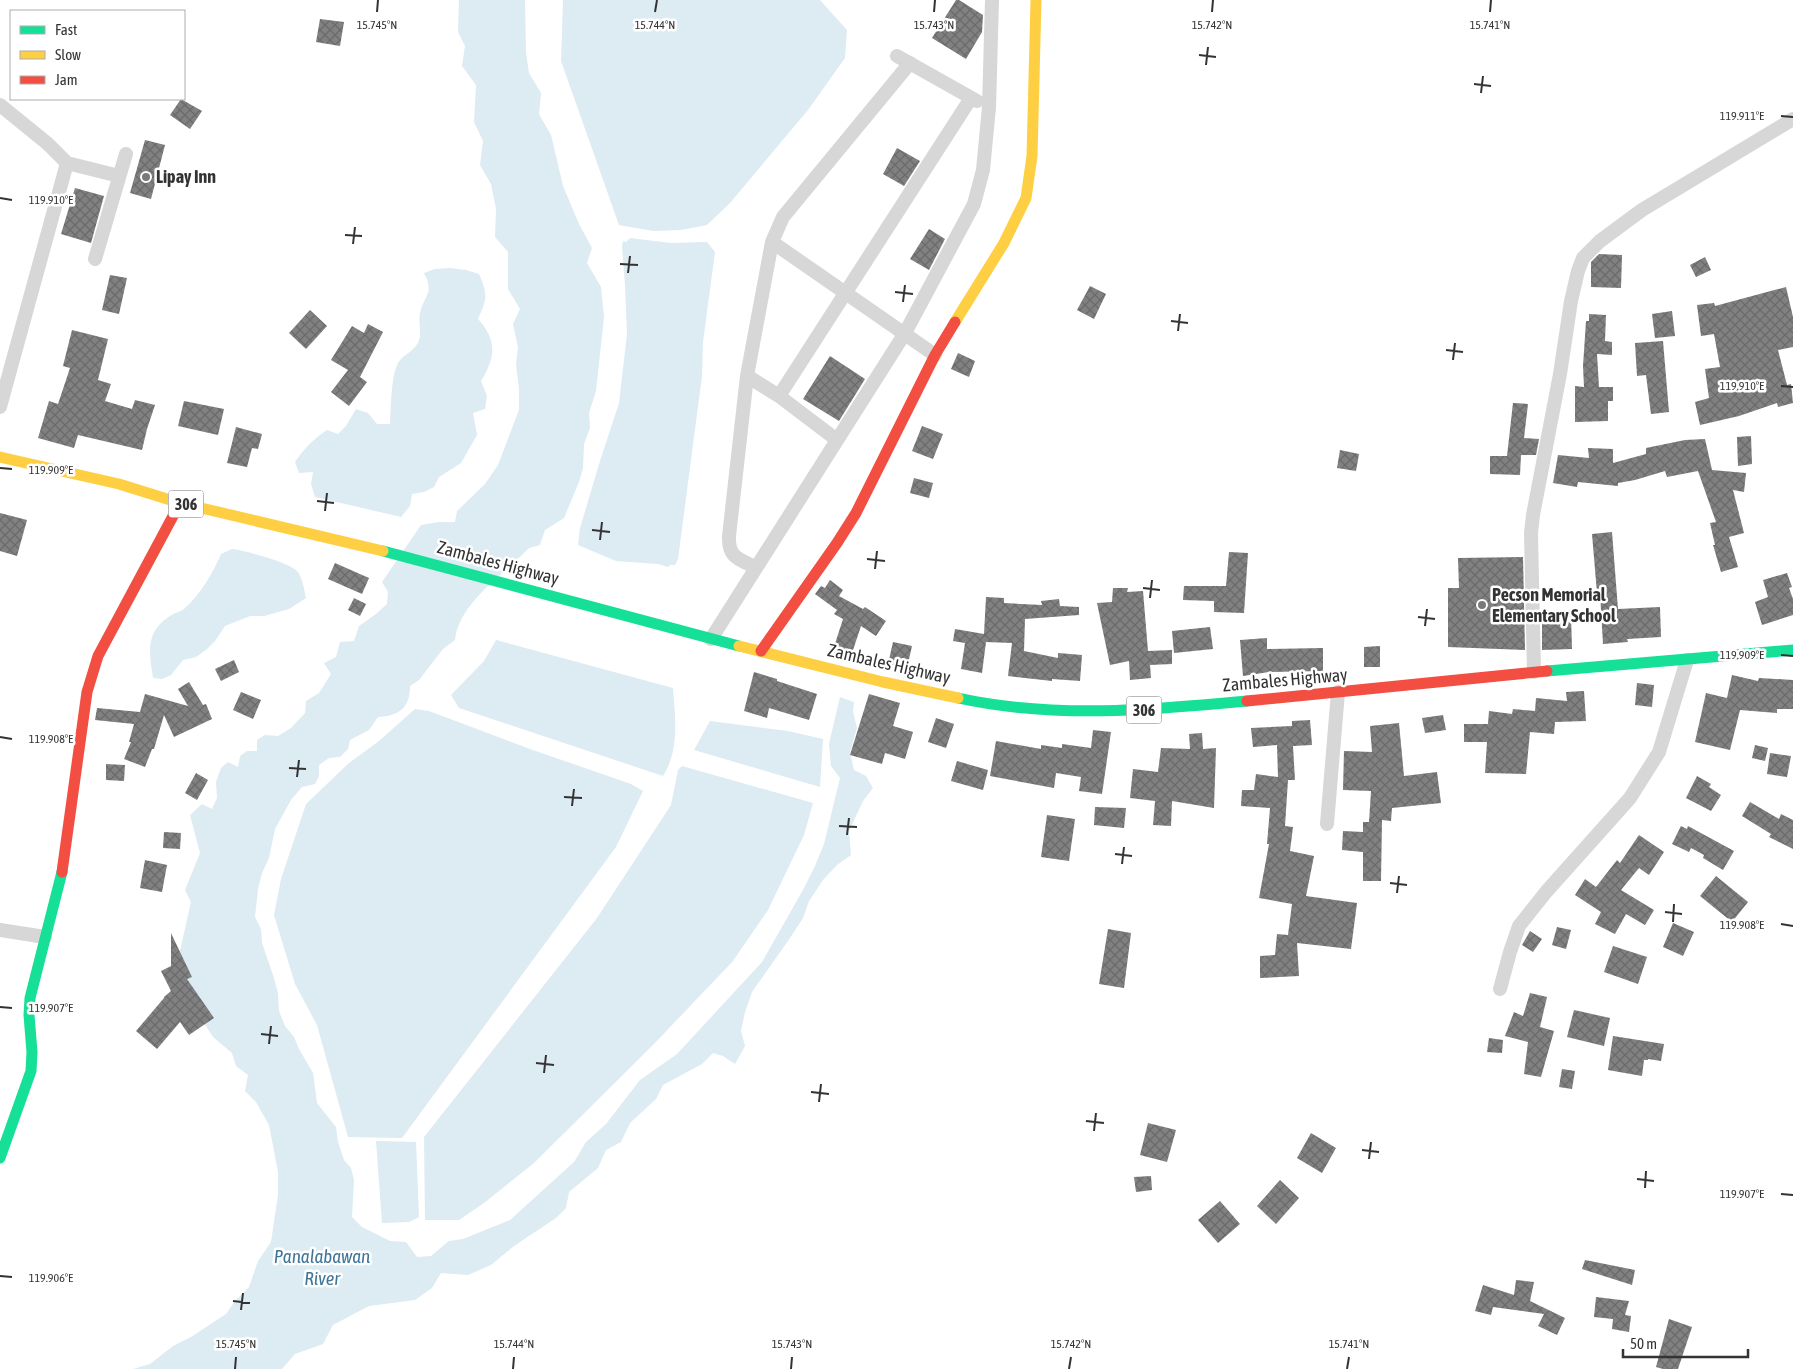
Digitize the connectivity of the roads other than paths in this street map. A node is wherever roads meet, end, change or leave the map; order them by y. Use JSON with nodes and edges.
{"nodes":[{"id":1,"x":1036,"y":0,"type":"edge"},
{"id":2,"x":988,"y":2,"type":"edge"},
{"id":3,"x":897,"y":56,"type":"dead end"},
{"id":4,"x":910,"y":63,"type":"junction"},
{"id":5,"x":971,"y":98,"type":"junction"},
{"id":6,"x":0,"y":105,"type":"edge"},
{"id":7,"x":989,"y":107,"type":"junction"},
{"id":8,"x":1793,"y":119,"type":"edge"},
{"id":9,"x":126,"y":154,"type":"dead end"},
{"id":10,"x":67,"y":163,"type":"junction"},
{"id":11,"x":119,"y":176,"type":"junction"},
{"id":12,"x":772,"y":242,"type":"junction"},
{"id":13,"x":95,"y":259,"type":"dead end"},
{"id":14,"x":845,"y":292,"type":"junction"},
{"id":15,"x":905,"y":333,"type":"junction"},
{"id":16,"x":935,"y":355,"type":"junction"},
{"id":17,"x":747,"y":376,"type":"junction"},
{"id":18,"x":779,"y":396,"type":"junction"},
{"id":19,"x":0,"y":407,"type":"edge"},
{"id":20,"x":837,"y":440,"type":"junction"},
{"id":21,"x":0,"y":457,"type":"edge"},
{"id":22,"x":180,"y":503,"type":"junction"},
{"id":23,"x":755,"y":567,"type":"junction"},
{"id":24,"x":711,"y":639,"type":"junction"},
{"id":25,"x":761,"y":650,"type":"junction"},
{"id":26,"x":1793,"y":650,"type":"edge"},
{"id":27,"x":1686,"y":660,"type":"junction"},
{"id":28,"x":1534,"y":672,"type":"junction"},
{"id":29,"x":1338,"y":692,"type":"junction"},
{"id":30,"x":1327,"y":824,"type":"dead end"},
{"id":31,"x":0,"y":930,"type":"edge"},
{"id":32,"x":45,"y":937,"type":"junction"},
{"id":33,"x":1500,"y":989,"type":"dead end"},
{"id":34,"x":0,"y":1158,"type":"edge"}],
"edges":[{"from":1,"to":16,"type":"main road"},
{"from":2,"to":7,"type":"street"},
{"from":3,"to":4,"type":"street"},
{"from":4,"to":5,"type":"street"},
{"from":4,"to":12,"type":"street"},
{"from":5,"to":7,"type":"street"},
{"from":5,"to":14,"type":"street"},
{"from":6,"to":10,"type":"street"},
{"from":7,"to":15,"type":"street"},
{"from":8,"to":28,"type":"street"},
{"from":9,"to":11,"type":"street"},
{"from":10,"to":11,"type":"street"},
{"from":10,"to":19,"type":"street"},
{"from":11,"to":13,"type":"street"},
{"from":12,"to":14,"type":"street"},
{"from":12,"to":17,"type":"street"},
{"from":14,"to":15,"type":"street"},
{"from":14,"to":18,"type":"street"},
{"from":15,"to":16,"type":"street"},
{"from":15,"to":20,"type":"street"},
{"from":16,"to":25,"type":"main road"},
{"from":17,"to":18,"type":"street"},
{"from":17,"to":23,"type":"street"},
{"from":18,"to":20,"type":"street"},
{"from":20,"to":23,"type":"street"},
{"from":21,"to":22,"type":"main road","name":"Zambales Highway","number":"306"},
{"from":22,"to":24,"type":"main road","name":"Zambales Highway","number":"306"},
{"from":22,"to":32,"type":"main road"},
{"from":23,"to":24,"type":"street"},
{"from":24,"to":25,"type":"main road","name":"Zambales Highway","number":"306"},
{"from":25,"to":29,"type":"main road","name":"Zambales Highway","number":"306"},
{"from":26,"to":27,"type":"main road","name":"Zambales Highway","number":"306"},
{"from":27,"to":28,"type":"main road","name":"Zambales Highway","number":"306"},
{"from":27,"to":33,"type":"street"},
{"from":28,"to":29,"type":"main road","name":"Zambales Highway","number":"306"},
{"from":29,"to":30,"type":"street"},
{"from":31,"to":32,"type":"street"},
{"from":32,"to":34,"type":"main road"}]}
